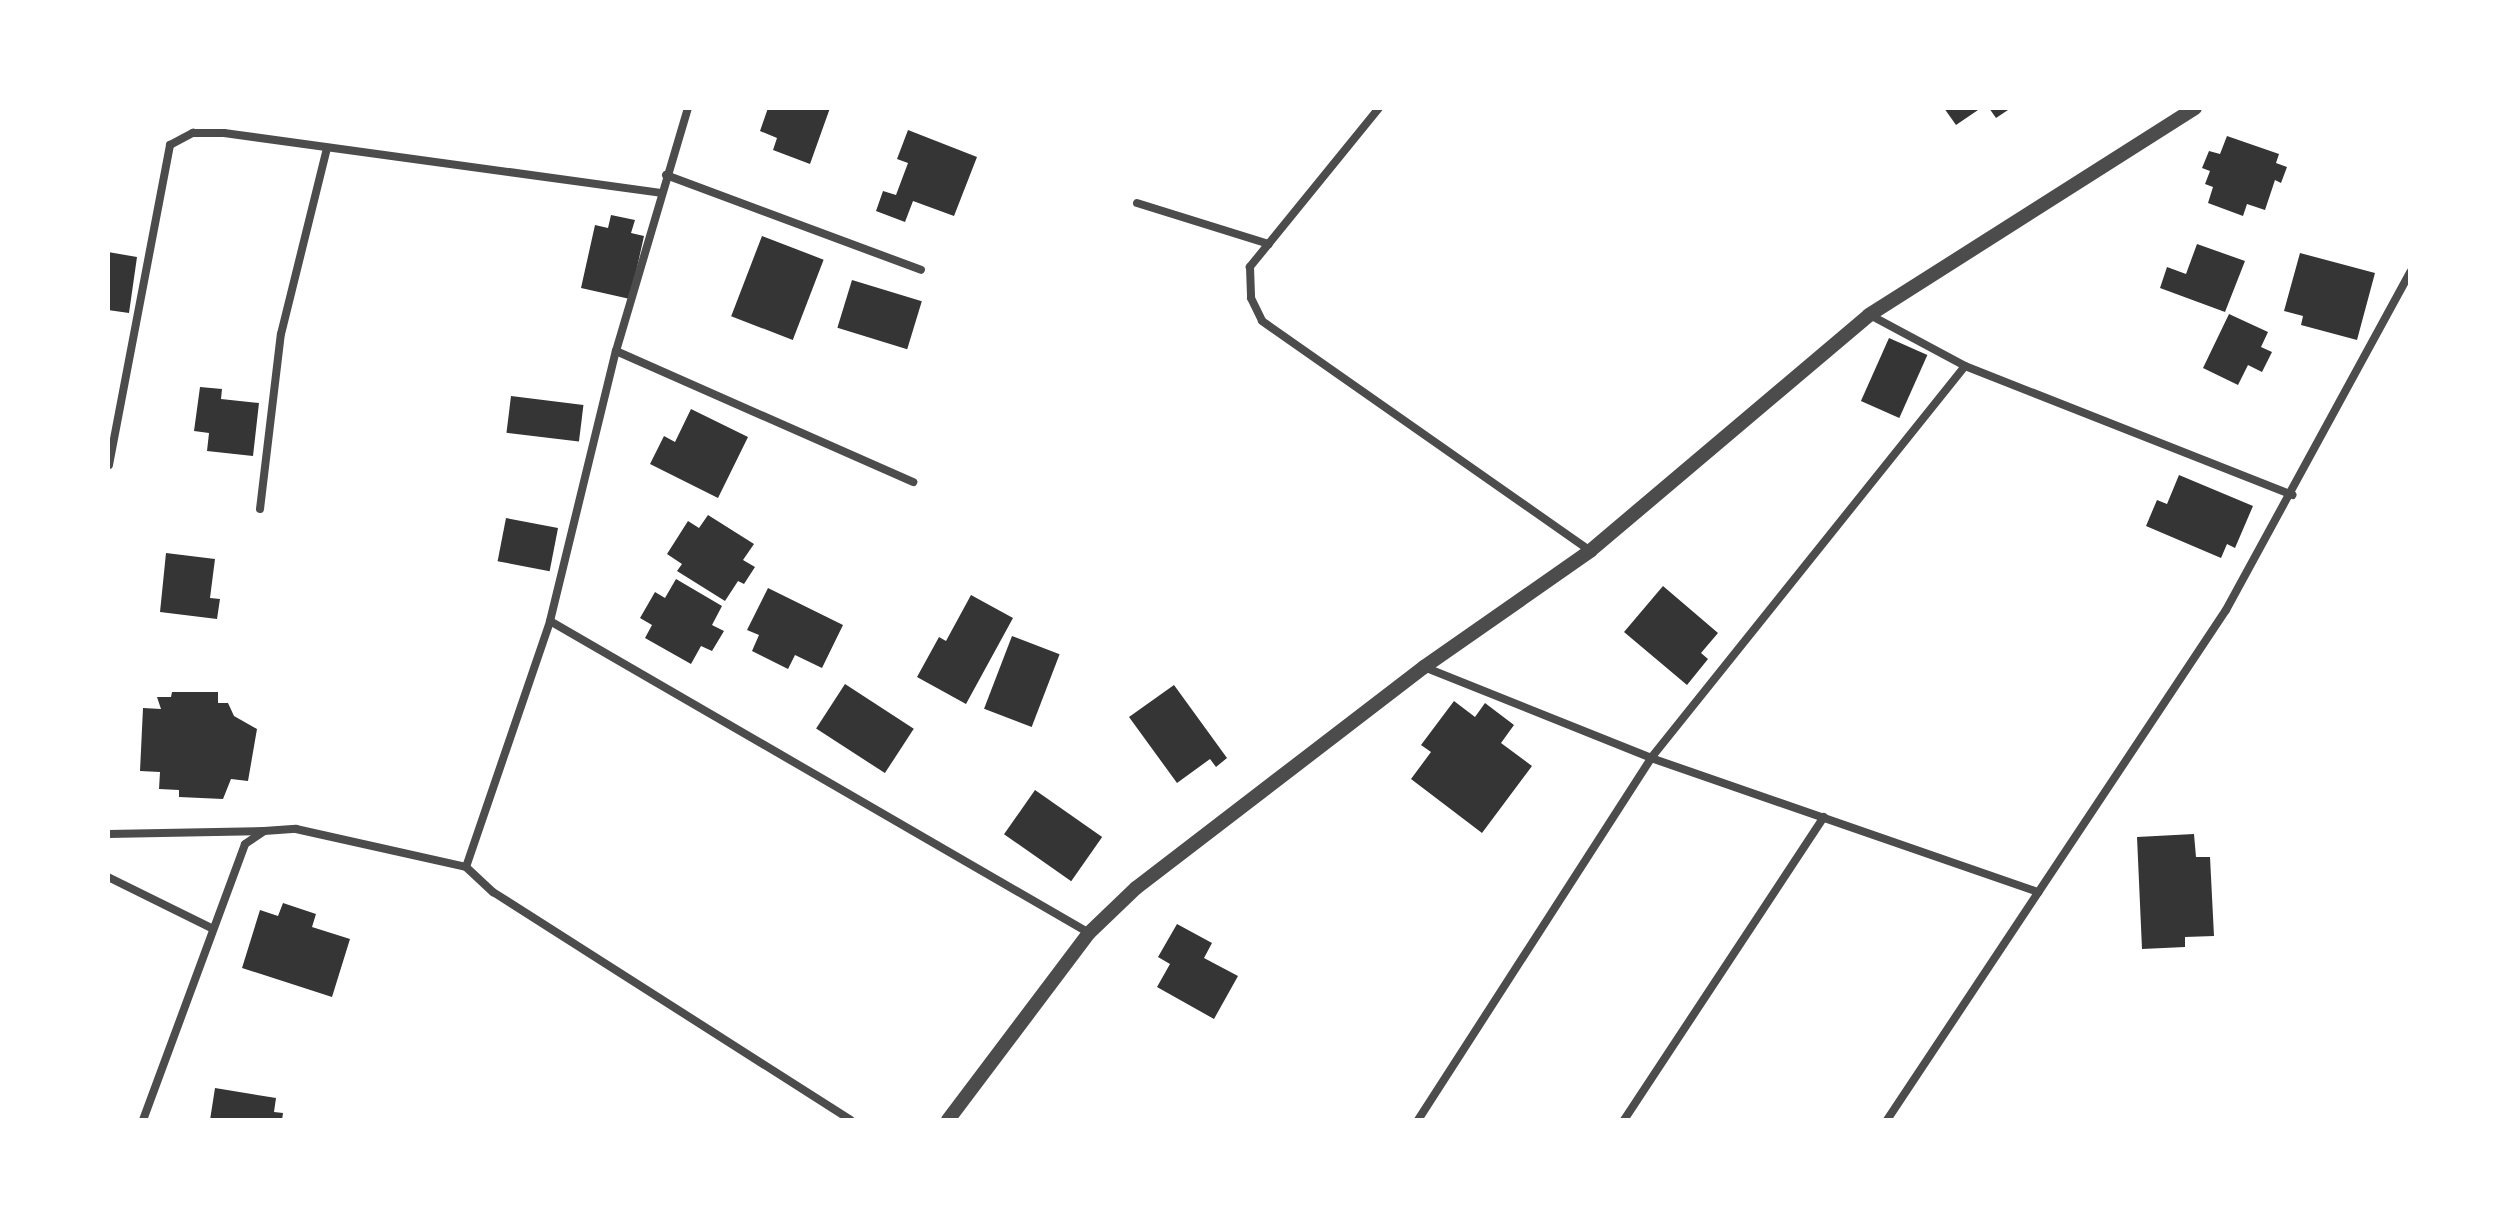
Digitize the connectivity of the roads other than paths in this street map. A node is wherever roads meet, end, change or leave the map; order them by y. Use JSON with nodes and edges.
{"nodes":[{"id":1,"x":688,"y":108,"type":"edge"},
{"id":2,"x":1379,"y":108,"type":"edge"},
{"id":3,"x":2195,"y":108,"type":"edge"},
{"id":4,"x":327,"y":148,"type":"junction"},
{"id":5,"x":666,"y":175,"type":"junction"},
{"id":6,"x":661,"y":193,"type":"junction"},
{"id":7,"x":1137,"y":203,"type":"dead end"},
{"id":8,"x":1269,"y":244,"type":"junction"},
{"id":9,"x":921,"y":270,"type":"dead end"},
{"id":10,"x":2410,"y":272,"type":"edge"},
{"id":11,"x":1869,"y":315,"type":"junction"},
{"id":12,"x":616,"y":351,"type":"junction"},
{"id":13,"x":1965,"y":366,"type":"junction"},
{"id":14,"x":109,"y":465,"type":"edge"},
{"id":15,"x":913,"y":482,"type":"dead end"},
{"id":16,"x":2292,"y":495,"type":"junction"},
{"id":17,"x":260,"y":509,"type":"dead end"},
{"id":18,"x":1590,"y":551,"type":"junction"},
{"id":19,"x":550,"y":621,"type":"junction"},
{"id":20,"x":1424,"y":667,"type":"junction"},
{"id":21,"x":1651,"y":758,"type":"junction"},
{"id":22,"x":1824,"y":817,"type":"junction"},
{"id":23,"x":264,"y":831,"type":"junction"},
{"id":24,"x":108,"y":834,"type":"edge"},
{"id":25,"x":466,"y":867,"type":"junction"},
{"id":26,"x":108,"y":877,"type":"edge"},
{"id":27,"x":2039,"y":892,"type":"junction"},
{"id":28,"x":211,"y":928,"type":"junction"},
{"id":29,"x":1089,"y":933,"type":"junction"},
{"id":30,"x":143,"y":1120,"type":"edge"},
{"id":31,"x":851,"y":1120,"type":"edge"},
{"id":32,"x":948,"y":1120,"type":"edge"},
{"id":33,"x":1418,"y":1120,"type":"edge"},
{"id":34,"x":1624,"y":1120,"type":"edge"},
{"id":35,"x":1887,"y":1120,"type":"edge"}],
"edges":[{"from":1,"to":5,"type":"street"},
{"from":2,"to":8,"type":"street"},
{"from":3,"to":11,"type":"street"},
{"from":4,"to":6,"type":"street"},
{"from":4,"to":14,"type":"street"},
{"from":4,"to":17,"type":"street"},
{"from":5,"to":6,"type":"street"},
{"from":5,"to":9,"type":"street"},
{"from":6,"to":12,"type":"street"},
{"from":7,"to":8,"type":"street"},
{"from":8,"to":18,"type":"street"},
{"from":10,"to":16,"type":"street"},
{"from":11,"to":13,"type":"street"},
{"from":11,"to":18,"type":"street"},
{"from":12,"to":15,"type":"street"},
{"from":12,"to":19,"type":"street"},
{"from":13,"to":16,"type":"street"},
{"from":13,"to":21,"type":"street"},
{"from":16,"to":27,"type":"street"},
{"from":18,"to":20,"type":"street"},
{"from":19,"to":25,"type":"street"},
{"from":19,"to":29,"type":"street"},
{"from":20,"to":21,"type":"street"},
{"from":20,"to":29,"type":"street"},
{"from":21,"to":22,"type":"street"},
{"from":21,"to":33,"type":"street"},
{"from":22,"to":27,"type":"street"},
{"from":22,"to":34,"type":"street"},
{"from":23,"to":24,"type":"street"},
{"from":23,"to":25,"type":"street"},
{"from":23,"to":28,"type":"street"},
{"from":25,"to":31,"type":"street"},
{"from":26,"to":28,"type":"street"},
{"from":27,"to":35,"type":"street"},
{"from":28,"to":30,"type":"street"},
{"from":29,"to":32,"type":"street"}]}
